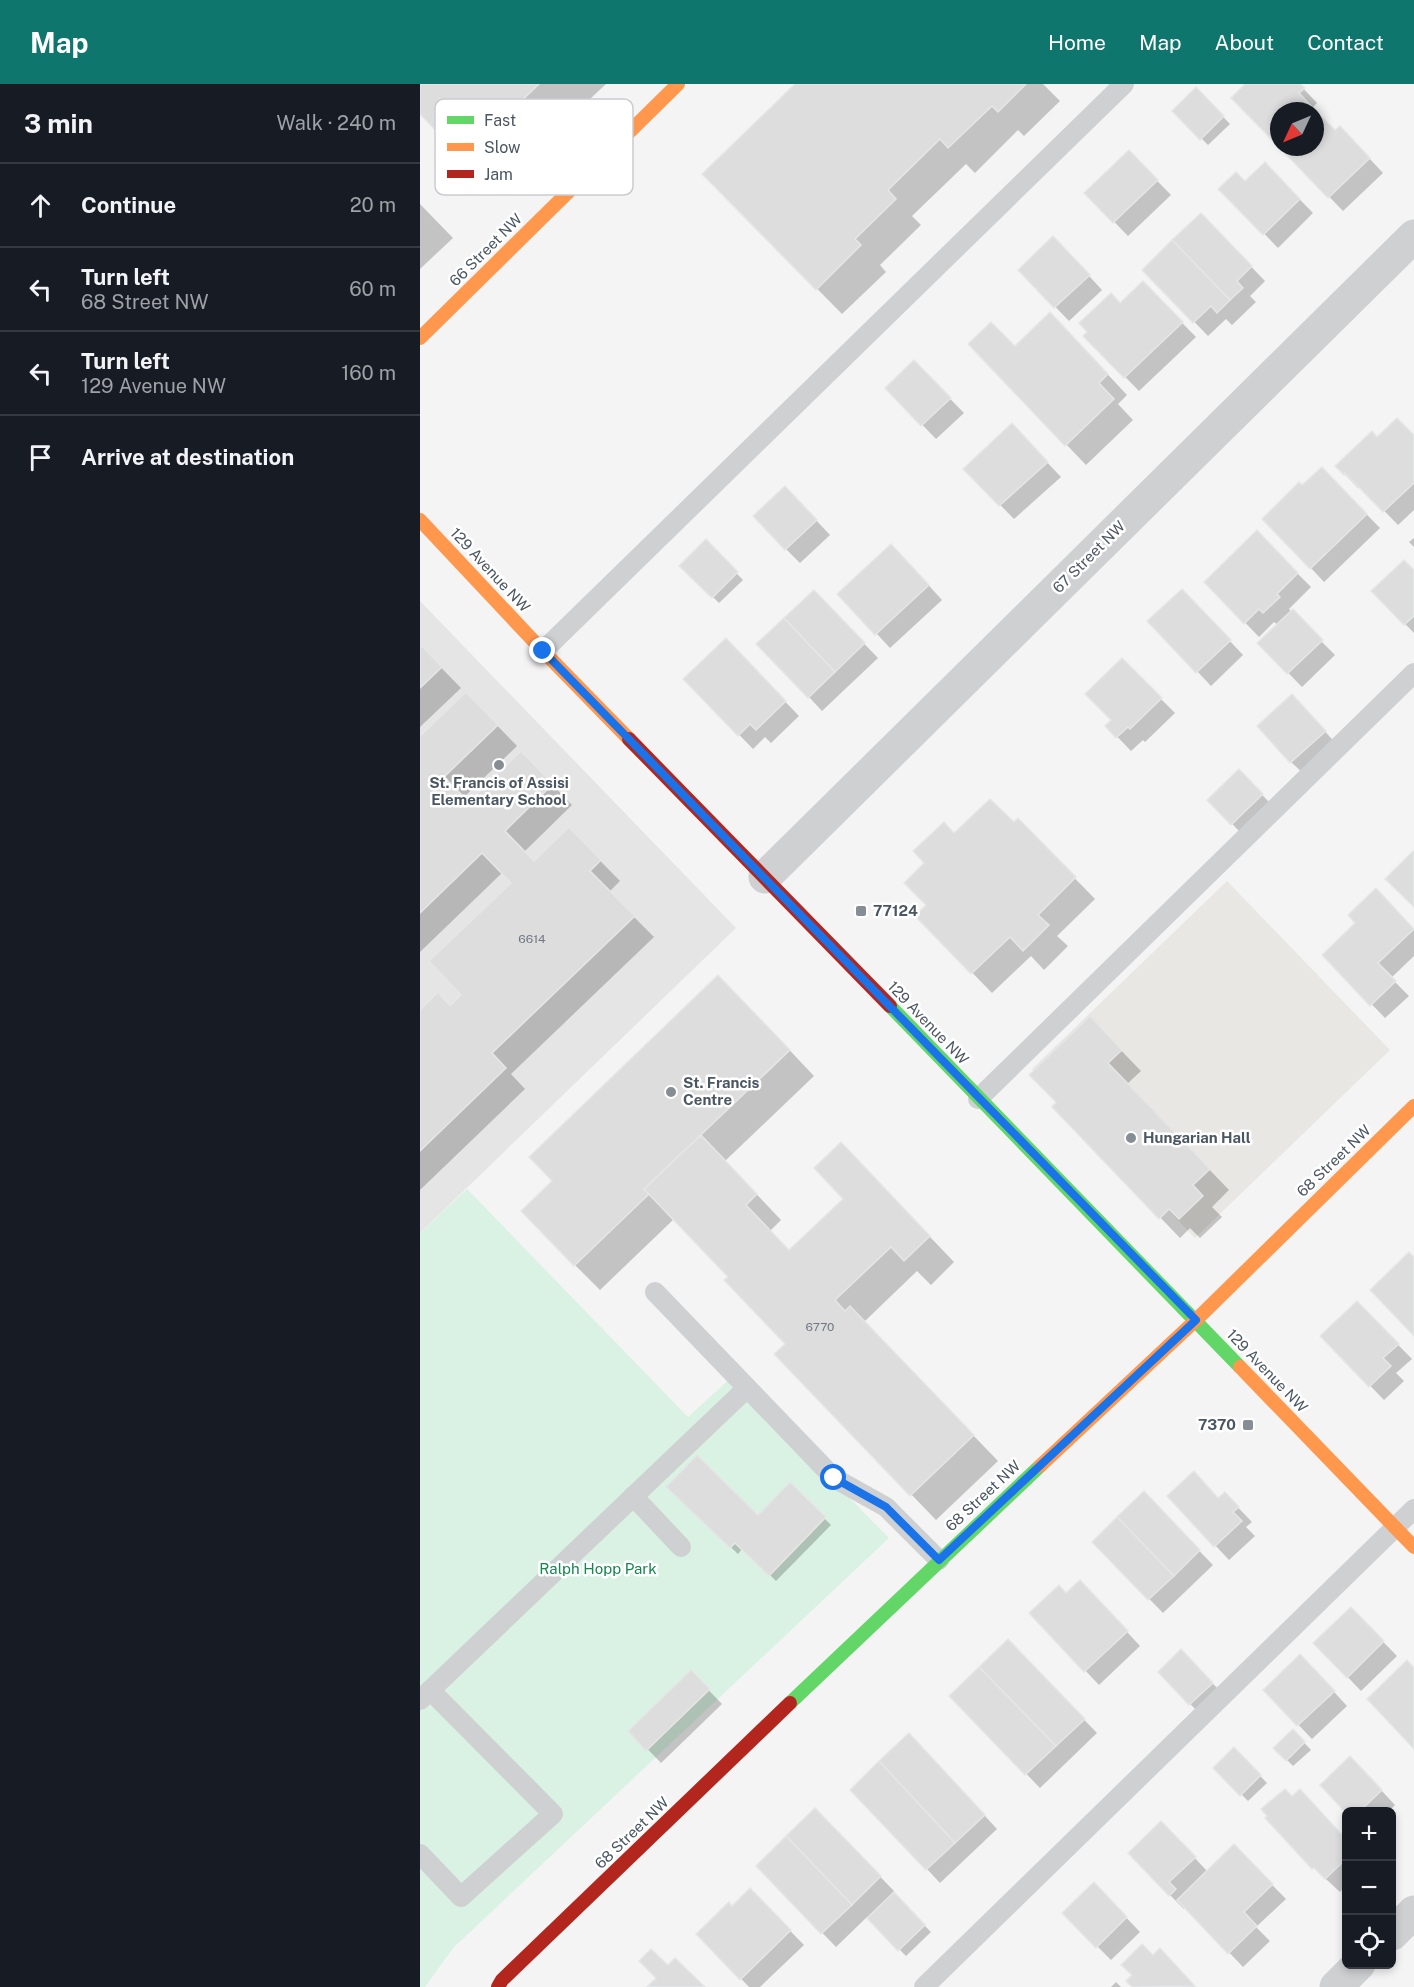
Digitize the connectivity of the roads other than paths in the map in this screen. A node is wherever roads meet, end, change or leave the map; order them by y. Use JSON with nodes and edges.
{"nodes":[{"id":1,"x":678,"y":84,"type":"edge"},
{"id":2,"x":1124,"y":84,"type":"edge"},
{"id":3,"x":633,"y":128,"type":"edge"},
{"id":4,"x":565,"y":195,"type":"edge"},
{"id":5,"x":1414,"y":236,"type":"edge"},
{"id":6,"x":420,"y":338,"type":"edge"},
{"id":7,"x":420,"y":520,"type":"edge"},
{"id":8,"x":543,"y":651,"type":"junction"},
{"id":9,"x":1414,"y":674,"type":"edge"},
{"id":10,"x":765,"y":877,"type":"junction"},
{"id":11,"x":978,"y":1099,"type":"junction"},
{"id":12,"x":1414,"y":1106,"type":"edge"},
{"id":13,"x":655,"y":1292,"type":"dead end"},
{"id":14,"x":1196,"y":1320,"type":"junction"},
{"id":15,"x":747,"y":1388,"type":"junction"},
{"id":16,"x":633,"y":1496,"type":"junction"},
{"id":17,"x":1414,"y":1509,"type":"edge"},
{"id":18,"x":1395,"y":1527,"type":"junction"},
{"id":19,"x":681,"y":1547,"type":"dead end"},
{"id":20,"x":1414,"y":1547,"type":"edge"},
{"id":21,"x":939,"y":1560,"type":"junction"},
{"id":22,"x":425,"y":1695,"type":"edge"},
{"id":23,"x":420,"y":1854,"type":"edge"},
{"id":24,"x":1414,"y":1912,"type":"edge"},
{"id":25,"x":1396,"y":1930,"type":"edge"},
{"id":26,"x":1355,"y":1969,"type":"edge"},
{"id":27,"x":498,"y":1987,"type":"edge"},
{"id":28,"x":924,"y":1987,"type":"edge"},
{"id":29,"x":1336,"y":1987,"type":"edge"}],
"edges":[{"from":1,"to":3,"type":"street","name":"66 Street NW"},
{"from":2,"to":8,"type":"lane"},
{"from":4,"to":6,"type":"street","name":"66 Street NW"},
{"from":5,"to":10,"type":"street","name":"67 Street NW"},
{"from":7,"to":8,"type":"street","name":"129 Avenue NW"},
{"from":8,"to":10,"type":"street","name":"129 Avenue NW"},
{"from":9,"to":11,"type":"lane"},
{"from":10,"to":11,"type":"street","name":"129 Avenue NW"},
{"from":11,"to":14,"type":"street","name":"129 Avenue NW"},
{"from":12,"to":14,"type":"street","name":"68 Street NW"},
{"from":13,"to":15,"type":"lane"},
{"from":14,"to":18,"type":"street","name":"129 Avenue NW"},
{"from":14,"to":21,"type":"street","name":"68 Street NW"},
{"from":15,"to":16,"type":"lane"},
{"from":15,"to":21,"type":"lane"},
{"from":16,"to":19,"type":"lane"},
{"from":16,"to":22,"type":"lane"},
{"from":17,"to":18,"type":"lane"},
{"from":18,"to":20,"type":"street","name":"129 Avenue NW"},
{"from":18,"to":28,"type":"lane"},
{"from":21,"to":27,"type":"street","name":"68 Street NW"},
{"from":22,"to":23,"type":"lane"},
{"from":24,"to":25,"type":"street"},
{"from":26,"to":29,"type":"street"}]}
